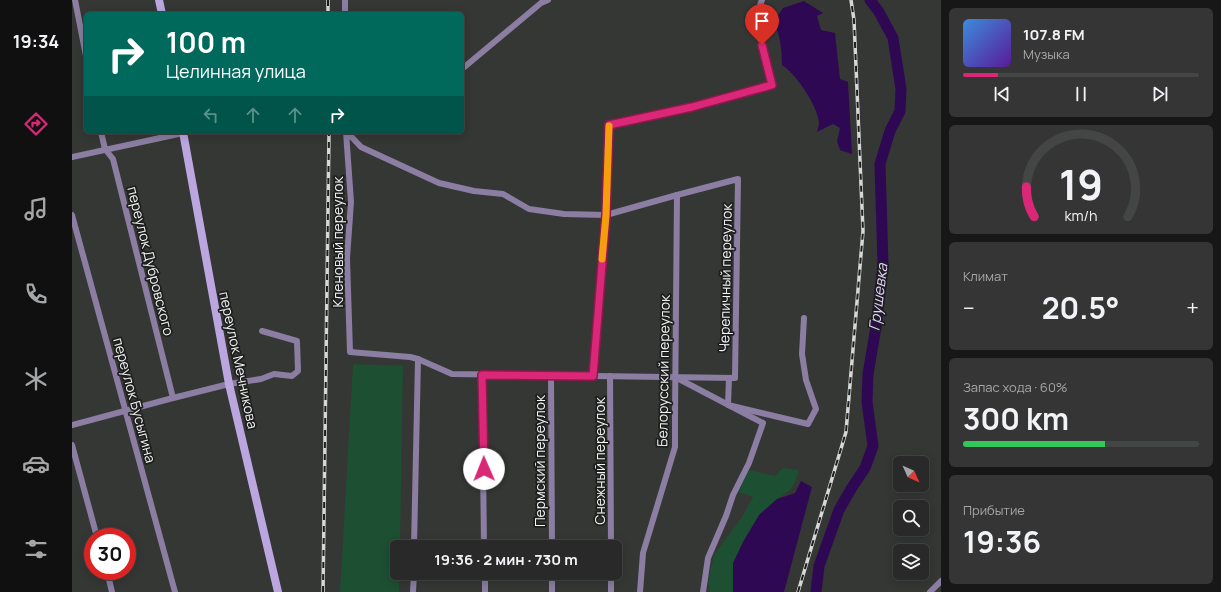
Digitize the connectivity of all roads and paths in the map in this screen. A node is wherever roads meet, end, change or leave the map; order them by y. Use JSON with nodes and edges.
{"nodes":[{"id":1,"x":75,"y":0,"type":"edge"},
{"id":2,"x":160,"y":0,"type":"edge"},
{"id":3,"x":345,"y":0,"type":"edge"},
{"id":4,"x":548,"y":0,"type":"edge"},
{"id":5,"x":762,"y":0,"type":"edge"},
{"id":6,"x":162,"y":12,"type":"edge"},
{"id":7,"x":345,"y":12,"type":"edge"},
{"id":8,"x":84,"y":46,"type":"edge"},
{"id":9,"x":464,"y":67,"type":"edge"},
{"id":10,"x":101,"y":134,"type":"edge"},
{"id":11,"x":174,"y":134,"type":"edge"},
{"id":12,"x":183,"y":134,"type":"edge"},
{"id":13,"x":347,"y":134,"type":"edge"},
{"id":14,"x":349,"y":134,"type":"edge"},
{"id":15,"x":105,"y":150,"type":"junction"},
{"id":16,"x":72,"y":157,"type":"edge"},
{"id":17,"x":677,"y":195,"type":"junction"},
{"id":18,"x":72,"y":215,"type":"edge"},
{"id":19,"x":606,"y":215,"type":"junction"},
{"id":20,"x":804,"y":318,"type":"dead end"},
{"id":21,"x":262,"y":331,"type":"dead end"},
{"id":22,"x":418,"y":358,"type":"junction"},
{"id":23,"x":482,"y":375,"type":"junction"},
{"id":24,"x":551,"y":375,"type":"junction"},
{"id":25,"x":593,"y":376,"type":"junction"},
{"id":26,"x":610,"y":376,"type":"junction"},
{"id":27,"x":675,"y":377,"type":"junction"},
{"id":28,"x":732,"y":378,"type":"junction"},
{"id":29,"x":229,"y":384,"type":"junction"},
{"id":30,"x":173,"y":398,"type":"junction"},
{"id":31,"x":728,"y":405,"type":"junction"},
{"id":32,"x":125,"y":410,"type":"junction"},
{"id":33,"x":72,"y":425,"type":"edge"},
{"id":34,"x":72,"y":445,"type":"edge"},
{"id":35,"x":95,"y":528,"type":"edge"},
{"id":36,"x":414,"y":540,"type":"edge"},
{"id":37,"x":484,"y":540,"type":"edge"},
{"id":38,"x":552,"y":540,"type":"edge"},
{"id":39,"x":611,"y":540,"type":"edge"},
{"id":40,"x":109,"y":580,"type":"edge"},
{"id":41,"x":414,"y":580,"type":"edge"},
{"id":42,"x":485,"y":580,"type":"edge"},
{"id":43,"x":552,"y":580,"type":"edge"},
{"id":44,"x":611,"y":580,"type":"edge"},
{"id":45,"x":941,"y":582,"type":"edge"},
{"id":46,"x":112,"y":592,"type":"edge"},
{"id":47,"x":175,"y":592,"type":"edge"},
{"id":48,"x":278,"y":592,"type":"edge"},
{"id":49,"x":413,"y":592,"type":"edge"},
{"id":50,"x":485,"y":592,"type":"edge"},
{"id":51,"x":552,"y":592,"type":"edge"},
{"id":52,"x":611,"y":592,"type":"edge"},
{"id":53,"x":640,"y":592,"type":"edge"},
{"id":54,"x":703,"y":592,"type":"edge"},
{"id":55,"x":930,"y":592,"type":"edge"}],
"edges":[{"from":1,"to":8,"type":"street"},
{"from":2,"to":6,"type":"street"},
{"from":3,"to":7,"type":"street"},
{"from":4,"to":9,"type":"street"},
{"from":5,"to":19,"type":"street"},
{"from":10,"to":15,"type":"street","name":"переулок Дубровского"},
{"from":11,"to":15,"type":"street"},
{"from":12,"to":29,"type":"street","name":"переулок Мечникова"},
{"from":13,"to":22,"type":"street","name":"Кленовый переулок"},
{"from":14,"to":19,"type":"street"},
{"from":15,"to":16,"type":"street"},
{"from":15,"to":30,"type":"street","name":"переулок Дубровского"},
{"from":17,"to":19,"type":"street"},
{"from":17,"to":27,"type":"street","name":"Белорусский переулок"},
{"from":17,"to":28,"type":"street","name":"Черепичный переулок"},
{"from":18,"to":32,"type":"street","name":"переулок Бусыгина"},
{"from":19,"to":25,"type":"street"},
{"from":20,"to":31,"type":"street"},
{"from":21,"to":29,"type":"street"},
{"from":22,"to":23,"type":"street"},
{"from":22,"to":36,"type":"street"},
{"from":23,"to":24,"type":"street"},
{"from":23,"to":37,"type":"street"},
{"from":24,"to":25,"type":"street"},
{"from":24,"to":38,"type":"street","name":"Пермский переулок"},
{"from":25,"to":26,"type":"street"},
{"from":26,"to":27,"type":"street"},
{"from":26,"to":39,"type":"street","name":"Снежный переулок"},
{"from":27,"to":28,"type":"street"},
{"from":27,"to":31,"type":"street"},
{"from":27,"to":53,"type":"street","name":"Белорусский переулок"},
{"from":28,"to":31,"type":"street","name":"Черепичный переулок"},
{"from":29,"to":30,"type":"street"},
{"from":29,"to":48,"type":"street","name":"переулок Мечникова"},
{"from":30,"to":32,"type":"street"},
{"from":31,"to":54,"type":"street"},
{"from":32,"to":33,"type":"street"},
{"from":32,"to":47,"type":"street","name":"переулок Бусыгина"},
{"from":34,"to":35,"type":"street"},
{"from":40,"to":46,"type":"street"},
{"from":41,"to":49,"type":"street"},
{"from":42,"to":50,"type":"street"},
{"from":43,"to":51,"type":"street"},
{"from":44,"to":52,"type":"street"},
{"from":45,"to":55,"type":"street"}]}
